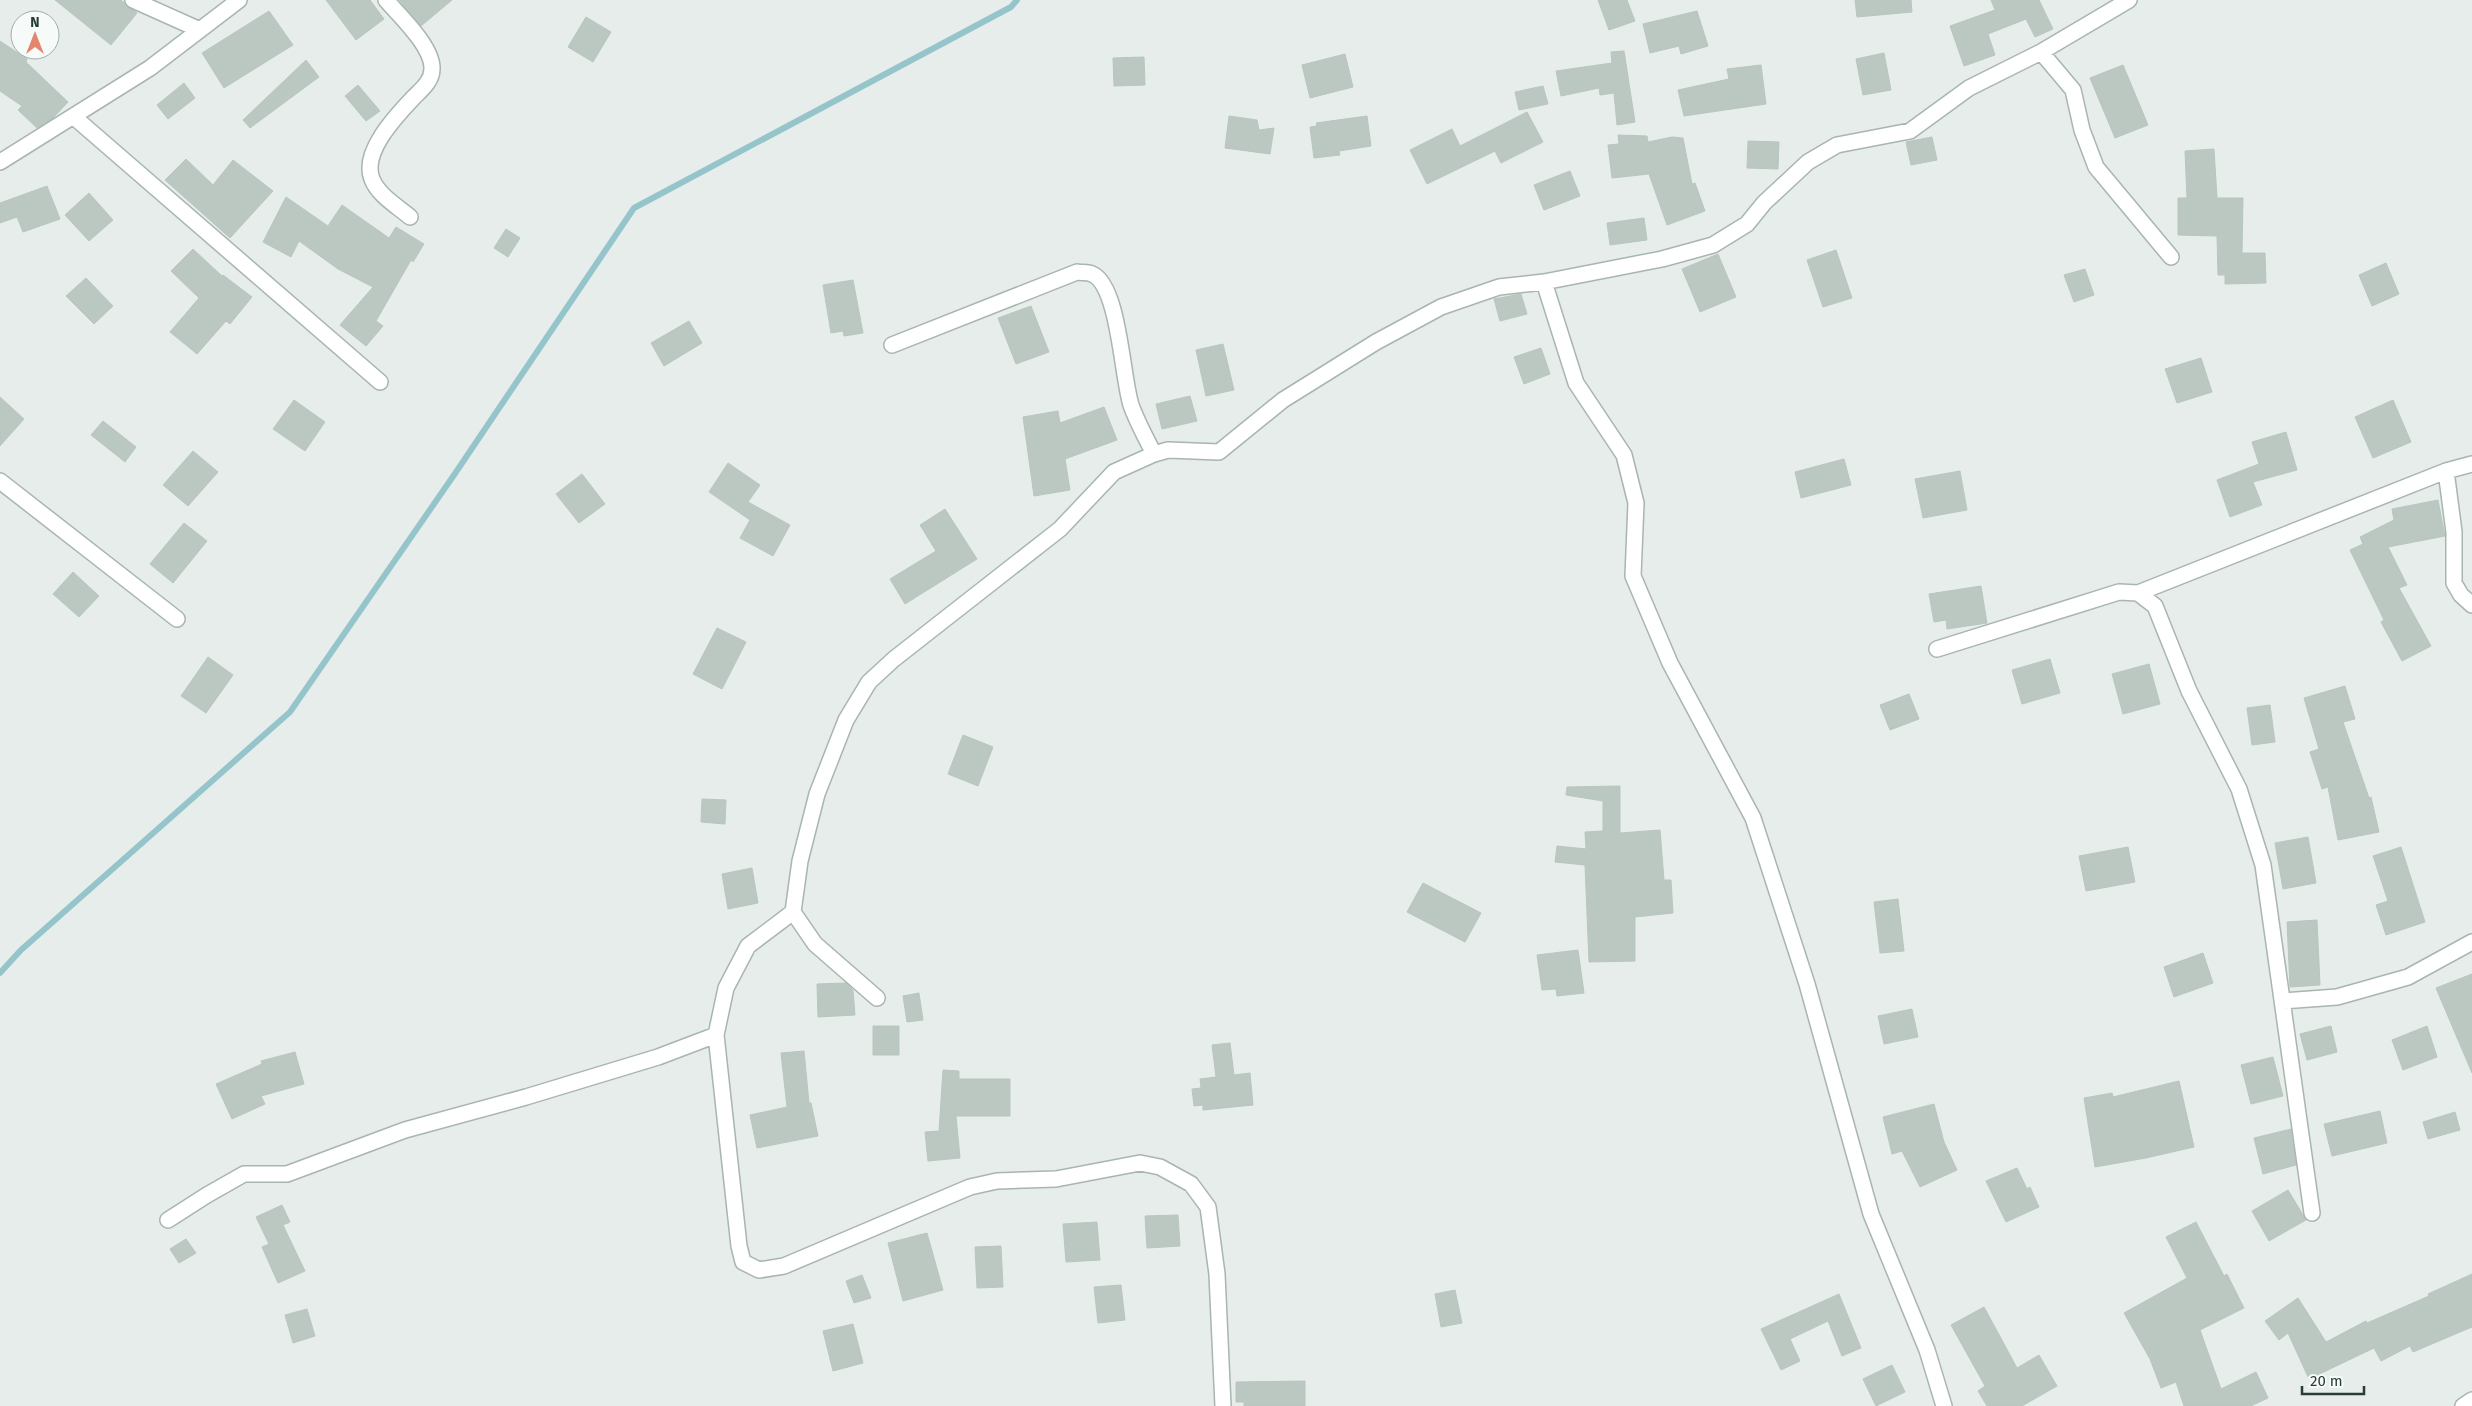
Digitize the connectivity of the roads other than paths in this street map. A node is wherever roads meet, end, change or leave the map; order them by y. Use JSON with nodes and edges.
{"nodes":[{"id":1,"x":133,"y":0,"type":"edge"},
{"id":2,"x":239,"y":0,"type":"edge"},
{"id":3,"x":386,"y":0,"type":"edge"},
{"id":4,"x":2129,"y":0,"type":"edge"},
{"id":5,"x":200,"y":30,"type":"junction"},
{"id":6,"x":2041,"y":52,"type":"junction"},
{"id":7,"x":74,"y":117,"type":"junction"},
{"id":8,"x":0,"y":162,"type":"edge"},
{"id":9,"x":410,"y":217,"type":"dead end"},
{"id":10,"x":2171,"y":257,"type":"dead end"},
{"id":11,"x":1544,"y":282,"type":"junction"},
{"id":12,"x":892,"y":345,"type":"dead end"},
{"id":13,"x":380,"y":382,"type":"dead end"},
{"id":14,"x":1154,"y":454,"type":"junction"},
{"id":15,"x":2472,"y":464,"type":"edge"},
{"id":16,"x":2446,"y":471,"type":"junction"},
{"id":17,"x":0,"y":481,"type":"edge"},
{"id":18,"x":2138,"y":593,"type":"junction"},
{"id":19,"x":2472,"y":605,"type":"edge"},
{"id":20,"x":177,"y":619,"type":"dead end"},
{"id":21,"x":1937,"y":649,"type":"dead end"},
{"id":22,"x":793,"y":912,"type":"junction"},
{"id":23,"x":2472,"y":942,"type":"edge"},
{"id":24,"x":877,"y":998,"type":"dead end"},
{"id":25,"x":2283,"y":1001,"type":"junction"},
{"id":26,"x":716,"y":1035,"type":"junction"},
{"id":27,"x":2312,"y":1213,"type":"dead end"},
{"id":28,"x":168,"y":1220,"type":"dead end"},
{"id":29,"x":2472,"y":1400,"type":"edge"},
{"id":30,"x":1223,"y":1406,"type":"edge"},
{"id":31,"x":1944,"y":1406,"type":"edge"},
{"id":32,"x":2463,"y":1406,"type":"edge"}],
"edges":[{"from":1,"to":5,"type":"street"},
{"from":2,"to":5,"type":"street"},
{"from":3,"to":9,"type":"street"},
{"from":4,"to":6,"type":"street"},
{"from":5,"to":7,"type":"street"},
{"from":6,"to":10,"type":"street"},
{"from":6,"to":11,"type":"street"},
{"from":7,"to":8,"type":"street"},
{"from":7,"to":13,"type":"street"},
{"from":11,"to":14,"type":"street"},
{"from":11,"to":31,"type":"street"},
{"from":12,"to":14,"type":"street"},
{"from":14,"to":22,"type":"street"},
{"from":15,"to":16,"type":"street"},
{"from":16,"to":18,"type":"street"},
{"from":16,"to":19,"type":"street"},
{"from":17,"to":20,"type":"street"},
{"from":18,"to":21,"type":"street"},
{"from":18,"to":25,"type":"street"},
{"from":22,"to":24,"type":"street"},
{"from":22,"to":26,"type":"street"},
{"from":23,"to":25,"type":"street"},
{"from":25,"to":27,"type":"street"},
{"from":26,"to":28,"type":"street"},
{"from":26,"to":30,"type":"street"},
{"from":29,"to":32,"type":"street"}]}
